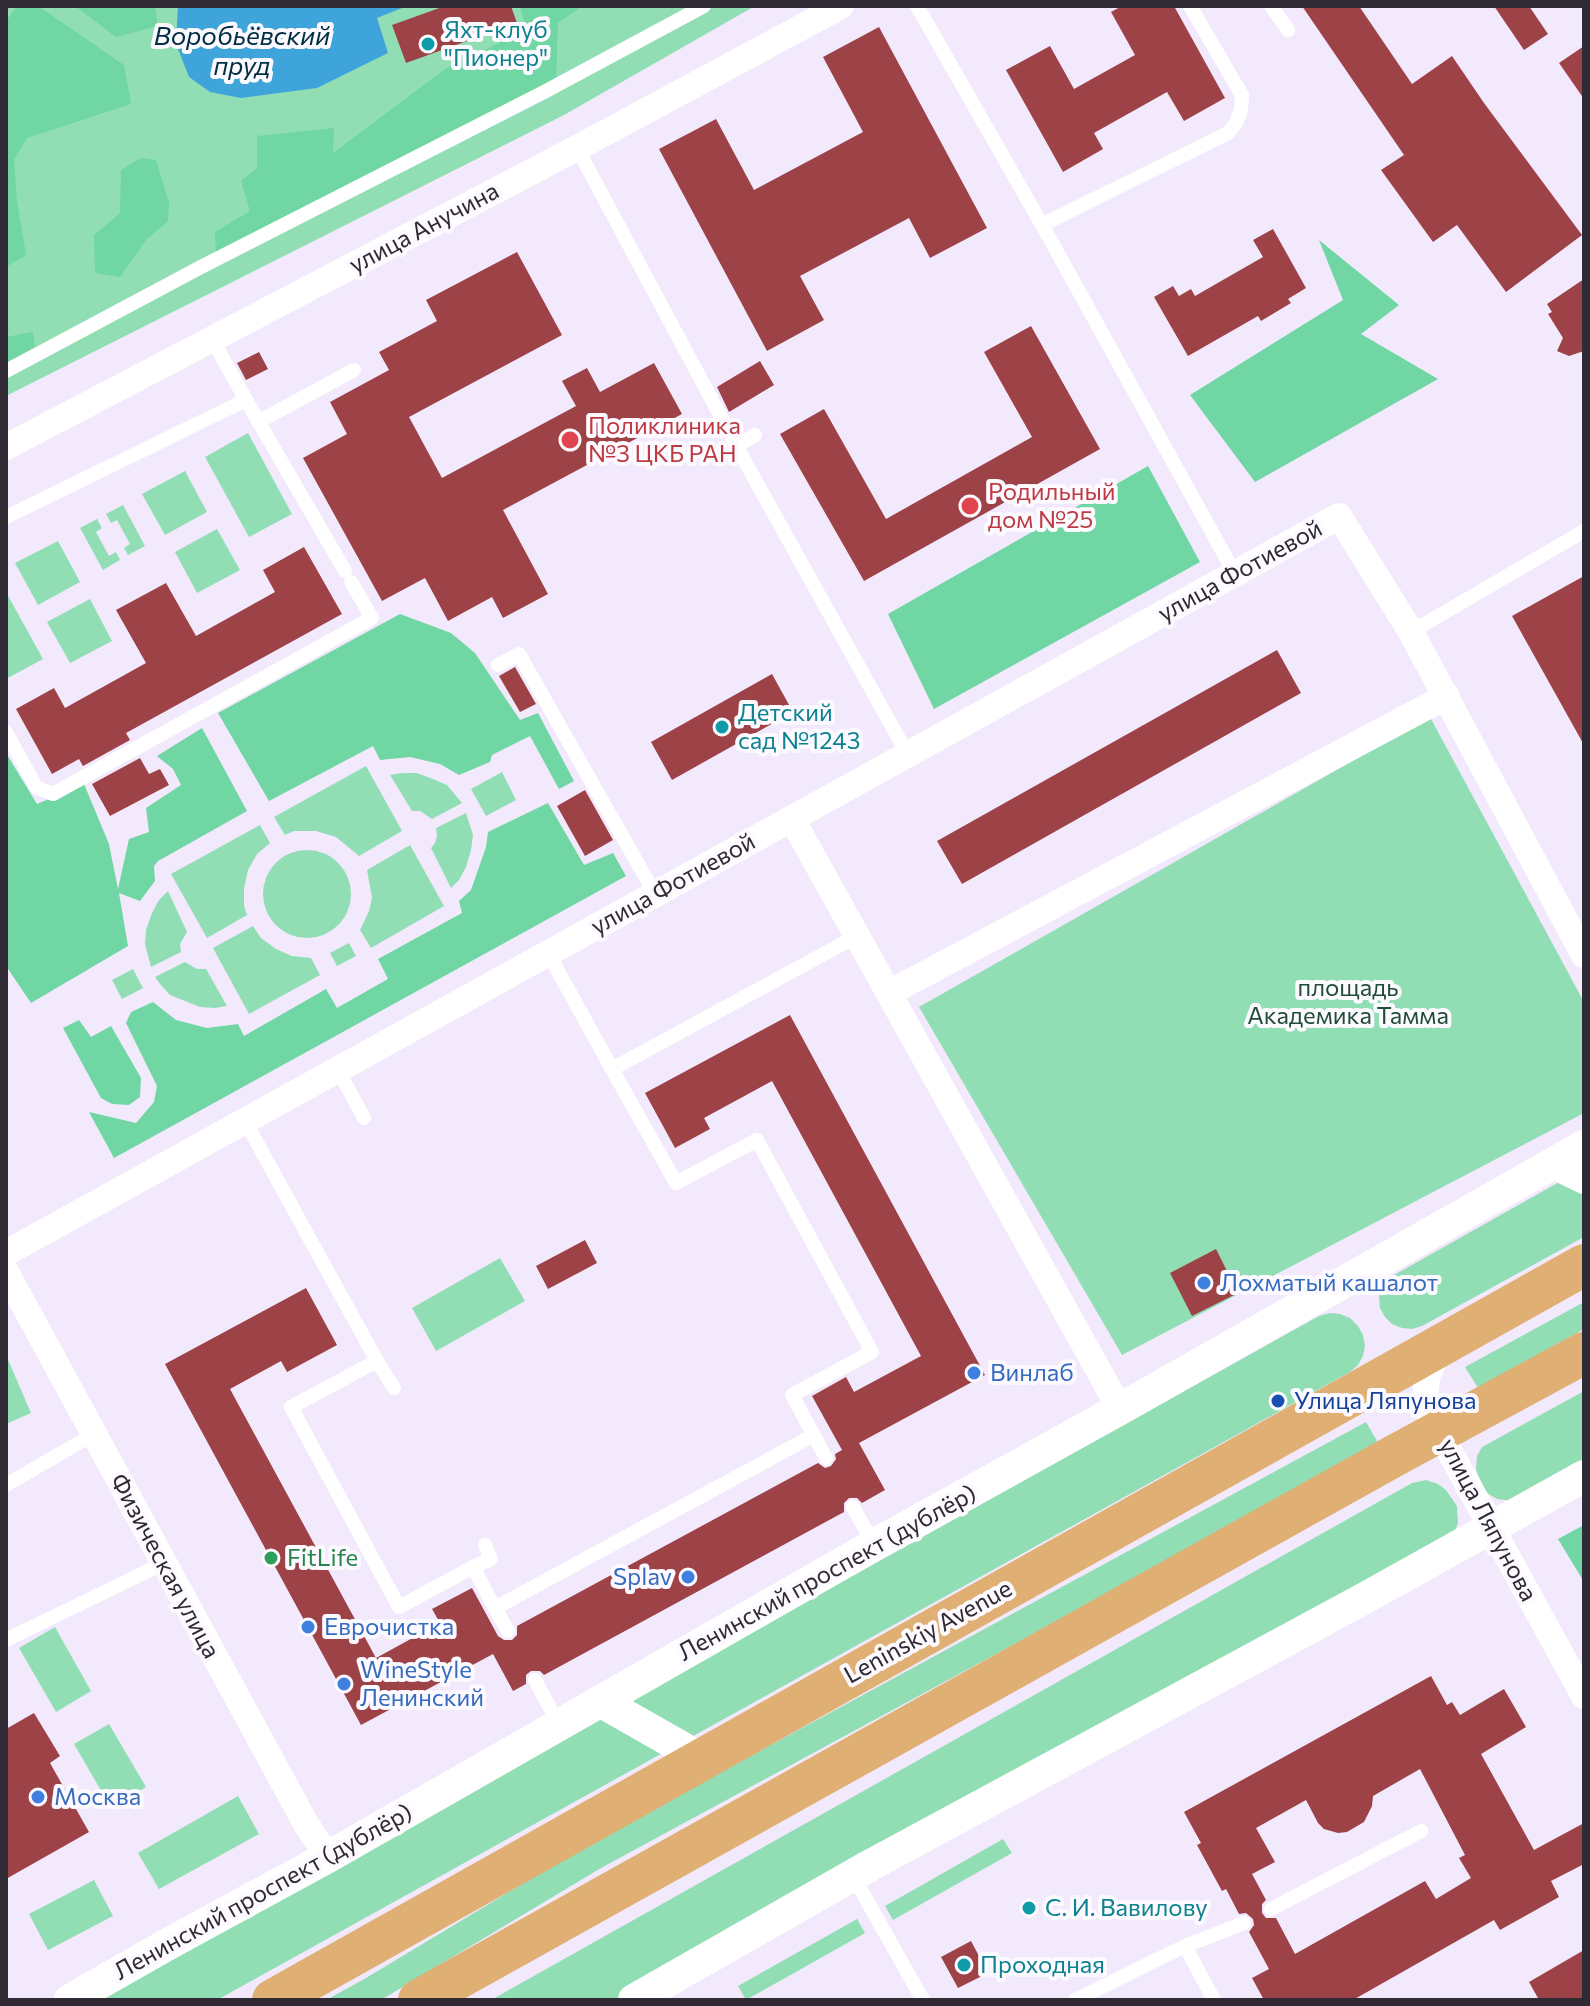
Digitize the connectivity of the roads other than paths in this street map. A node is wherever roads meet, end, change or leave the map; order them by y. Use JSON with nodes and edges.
{"nodes":[{"id":1,"x":704,"y":6,"type":"edge"},
{"id":2,"x":841,"y":6,"type":"edge"},
{"id":3,"x":917,"y":6,"type":"edge"},
{"id":4,"x":1190,"y":6,"type":"edge"},
{"id":5,"x":1271,"y":6,"type":"edge"},
{"id":6,"x":1288,"y":30,"type":"dead end"},
{"id":7,"x":577,"y":148,"type":"junction"},
{"id":8,"x":1042,"y":225,"type":"junction"},
{"id":9,"x":212,"y":339,"type":"junction"},
{"id":10,"x":354,"y":370,"type":"dead end"},
{"id":11,"x":6,"y":371,"type":"edge"},
{"id":12,"x":246,"y":400,"type":"junction"},
{"id":13,"x":258,"y":422,"type":"junction"},
{"id":14,"x":755,"y":435,"type":"dead end"},
{"id":15,"x":737,"y":446,"type":"junction"},
{"id":16,"x":6,"y":447,"type":"edge"},
{"id":17,"x":6,"y":517,"type":"edge"},
{"id":18,"x":1584,"y":531,"type":"edge"},
{"id":19,"x":1235,"y":574,"type":"junction"},
{"id":20,"x":1411,"y":632,"type":"junction"},
{"id":21,"x":498,"y":665,"type":"dead end"},
{"id":22,"x":1447,"y":696,"type":"junction"},
{"id":23,"x":6,"y":732,"type":"edge"},
{"id":24,"x":908,"y":755,"type":"junction"},
{"id":25,"x":792,"y":819,"type":"junction"},
{"id":26,"x":655,"y":894,"type":"junction"},
{"id":27,"x":857,"y":936,"type":"junction"},
{"id":28,"x":548,"y":953,"type":"junction"},
{"id":29,"x":1584,"y":955,"type":"edge"},
{"id":30,"x":889,"y":993,"type":"junction"},
{"id":31,"x":612,"y":1069,"type":"junction"},
{"id":32,"x":338,"y":1070,"type":"junction"},
{"id":33,"x":364,"y":1118,"type":"dead end"},
{"id":34,"x":245,"y":1121,"type":"junction"},
{"id":35,"x":1584,"y":1146,"type":"edge"},
{"id":36,"x":1549,"y":1164,"type":"junction"},
{"id":37,"x":1584,"y":1181,"type":"edge"},
{"id":38,"x":6,"y":1253,"type":"edge"},
{"id":39,"x":1584,"y":1265,"type":"edge"},
{"id":40,"x":6,"y":1272,"type":"edge"},
{"id":41,"x":1450,"y":1342,"type":"junction"},
{"id":42,"x":1584,"y":1353,"type":"edge"},
{"id":43,"x":377,"y":1361,"type":"junction"},
{"id":44,"x":394,"y":1388,"type":"dead end"},
{"id":45,"x":1120,"y":1409,"type":"junction"},
{"id":46,"x":1440,"y":1431,"type":"junction"},
{"id":47,"x":94,"y":1434,"type":"junction"},
{"id":48,"x":814,"y":1435,"type":"junction"},
{"id":49,"x":826,"y":1458,"type":"dead end"},
{"id":50,"x":1584,"y":1476,"type":"edge"},
{"id":51,"x":6,"y":1485,"type":"edge"},
{"id":52,"x":853,"y":1507,"type":"dead end"},
{"id":53,"x":1491,"y":1528,"type":"junction"},
{"id":54,"x":485,"y":1545,"type":"dead end"},
{"id":55,"x":874,"y":1545,"type":"junction"},
{"id":56,"x":164,"y":1563,"type":"junction"},
{"id":57,"x":473,"y":1567,"type":"junction"},
{"id":58,"x":495,"y":1608,"type":"junction"},
{"id":59,"x":508,"y":1631,"type":"dead end"},
{"id":60,"x":6,"y":1640,"type":"edge"},
{"id":61,"x":535,"y":1680,"type":"dead end"},
{"id":62,"x":1584,"y":1696,"type":"edge"},
{"id":63,"x":600,"y":1701,"type":"junction"},
{"id":64,"x":559,"y":1725,"type":"junction"},
{"id":65,"x":702,"y":1759,"type":"junction"},
{"id":66,"x":1421,"y":1831,"type":"dead end"},
{"id":67,"x":328,"y":1857,"type":"junction"},
{"id":68,"x":853,"y":1876,"type":"junction"},
{"id":69,"x":1271,"y":1909,"type":"dead end"},
{"id":70,"x":1244,"y":1923,"type":"dead end"},
{"id":71,"x":1185,"y":1946,"type":"junction"},
{"id":72,"x":70,"y":2000,"type":"edge"},
{"id":73,"x":273,"y":2000,"type":"edge"},
{"id":74,"x":419,"y":2000,"type":"edge"},
{"id":75,"x":634,"y":2000,"type":"edge"},
{"id":76,"x":923,"y":2000,"type":"edge"},
{"id":77,"x":1075,"y":2000,"type":"edge"},
{"id":78,"x":1214,"y":2000,"type":"edge"}],
"edges":[{"from":1,"to":11,"type":"lane"},
{"from":2,"to":7,"type":"street","name":"улица Анучина"},
{"from":3,"to":8,"type":"lane"},
{"from":4,"to":8,"type":"lane"},
{"from":5,"to":6,"type":"lane"},
{"from":7,"to":9,"type":"street","name":"улица Анучина"},
{"from":7,"to":15,"type":"lane"},
{"from":8,"to":19,"type":"lane"},
{"from":9,"to":12,"type":"lane"},
{"from":9,"to":16,"type":"street","name":"улица Анучина"},
{"from":10,"to":13,"type":"lane"},
{"from":12,"to":13,"type":"lane"},
{"from":12,"to":17,"type":"lane"},
{"from":13,"to":23,"type":"lane"},
{"from":14,"to":15,"type":"lane"},
{"from":15,"to":24,"type":"lane"},
{"from":18,"to":20,"type":"lane"},
{"from":19,"to":20,"type":"street","name":"улица Фотиевой"},
{"from":19,"to":24,"type":"street","name":"улица Фотиевой"},
{"from":20,"to":22,"type":"street"},
{"from":21,"to":26,"type":"lane"},
{"from":22,"to":29,"type":"street"},
{"from":22,"to":30,"type":"street"},
{"from":24,"to":25,"type":"street","name":"улица Фотиевой"},
{"from":25,"to":26,"type":"street","name":"улица Фотиевой"},
{"from":25,"to":27,"type":"street"},
{"from":26,"to":28,"type":"street","name":"улица Фотиевой"},
{"from":27,"to":30,"type":"street"},
{"from":27,"to":31,"type":"lane"},
{"from":28,"to":31,"type":"lane"},
{"from":28,"to":32,"type":"street","name":"улица Фотиевой"},
{"from":30,"to":45,"type":"street"},
{"from":31,"to":48,"type":"lane"},
{"from":32,"to":33,"type":"lane"},
{"from":32,"to":34,"type":"street","name":"улица Фотиевой"},
{"from":34,"to":38,"type":"street","name":"улица Фотиевой"},
{"from":34,"to":43,"type":"lane"},
{"from":35,"to":36,"type":"street","name":"Ленинский проспект (дублёр)"},
{"from":36,"to":37,"type":"street"},
{"from":36,"to":45,"type":"street","name":"Ленинский проспект (дублёр)"},
{"from":39,"to":41,"type":"main road","name":"Leninskiy Avenue"},
{"from":40,"to":47,"type":"street","name":"Физическая улица"},
{"from":41,"to":46,"type":"street","name":"улица Ляпунова"},
{"from":41,"to":65,"type":"main road","name":"Leninskiy Avenue"},
{"from":42,"to":46,"type":"main road"},
{"from":43,"to":44,"type":"lane"},
{"from":43,"to":57,"type":"lane"},
{"from":45,"to":55,"type":"street","name":"Ленинский проспект (дублёр)"},
{"from":46,"to":53,"type":"street","name":"улица Ляпунова"},
{"from":46,"to":74,"type":"main road"},
{"from":47,"to":51,"type":"lane"},
{"from":47,"to":56,"type":"street","name":"Физическая улица"},
{"from":48,"to":49,"type":"lane"},
{"from":48,"to":58,"type":"lane"},
{"from":50,"to":53,"type":"street"},
{"from":52,"to":55,"type":"lane"},
{"from":53,"to":62,"type":"street","name":"улица Ляпунова"},
{"from":53,"to":68,"type":"street"},
{"from":54,"to":57,"type":"lane"},
{"from":55,"to":63,"type":"street","name":"Ленинский проспект (дублёр)"},
{"from":56,"to":60,"type":"lane"},
{"from":56,"to":67,"type":"street","name":"Физическая улица"},
{"from":57,"to":58,"type":"lane"},
{"from":58,"to":59,"type":"lane"},
{"from":61,"to":64,"type":"lane"},
{"from":63,"to":64,"type":"street","name":"Ленинский проспект (дублёр)"},
{"from":63,"to":65,"type":"street"},
{"from":64,"to":67,"type":"street","name":"Ленинский проспект (дублёр)"},
{"from":65,"to":73,"type":"main road","name":"Leninskiy Avenue"},
{"from":66,"to":69,"type":"lane"},
{"from":67,"to":72,"type":"street","name":"Ленинский проспект (дублёр)"},
{"from":68,"to":75,"type":"street"},
{"from":68,"to":76,"type":"lane"},
{"from":70,"to":71,"type":"lane"},
{"from":71,"to":77,"type":"lane"},
{"from":71,"to":78,"type":"lane"}]}
